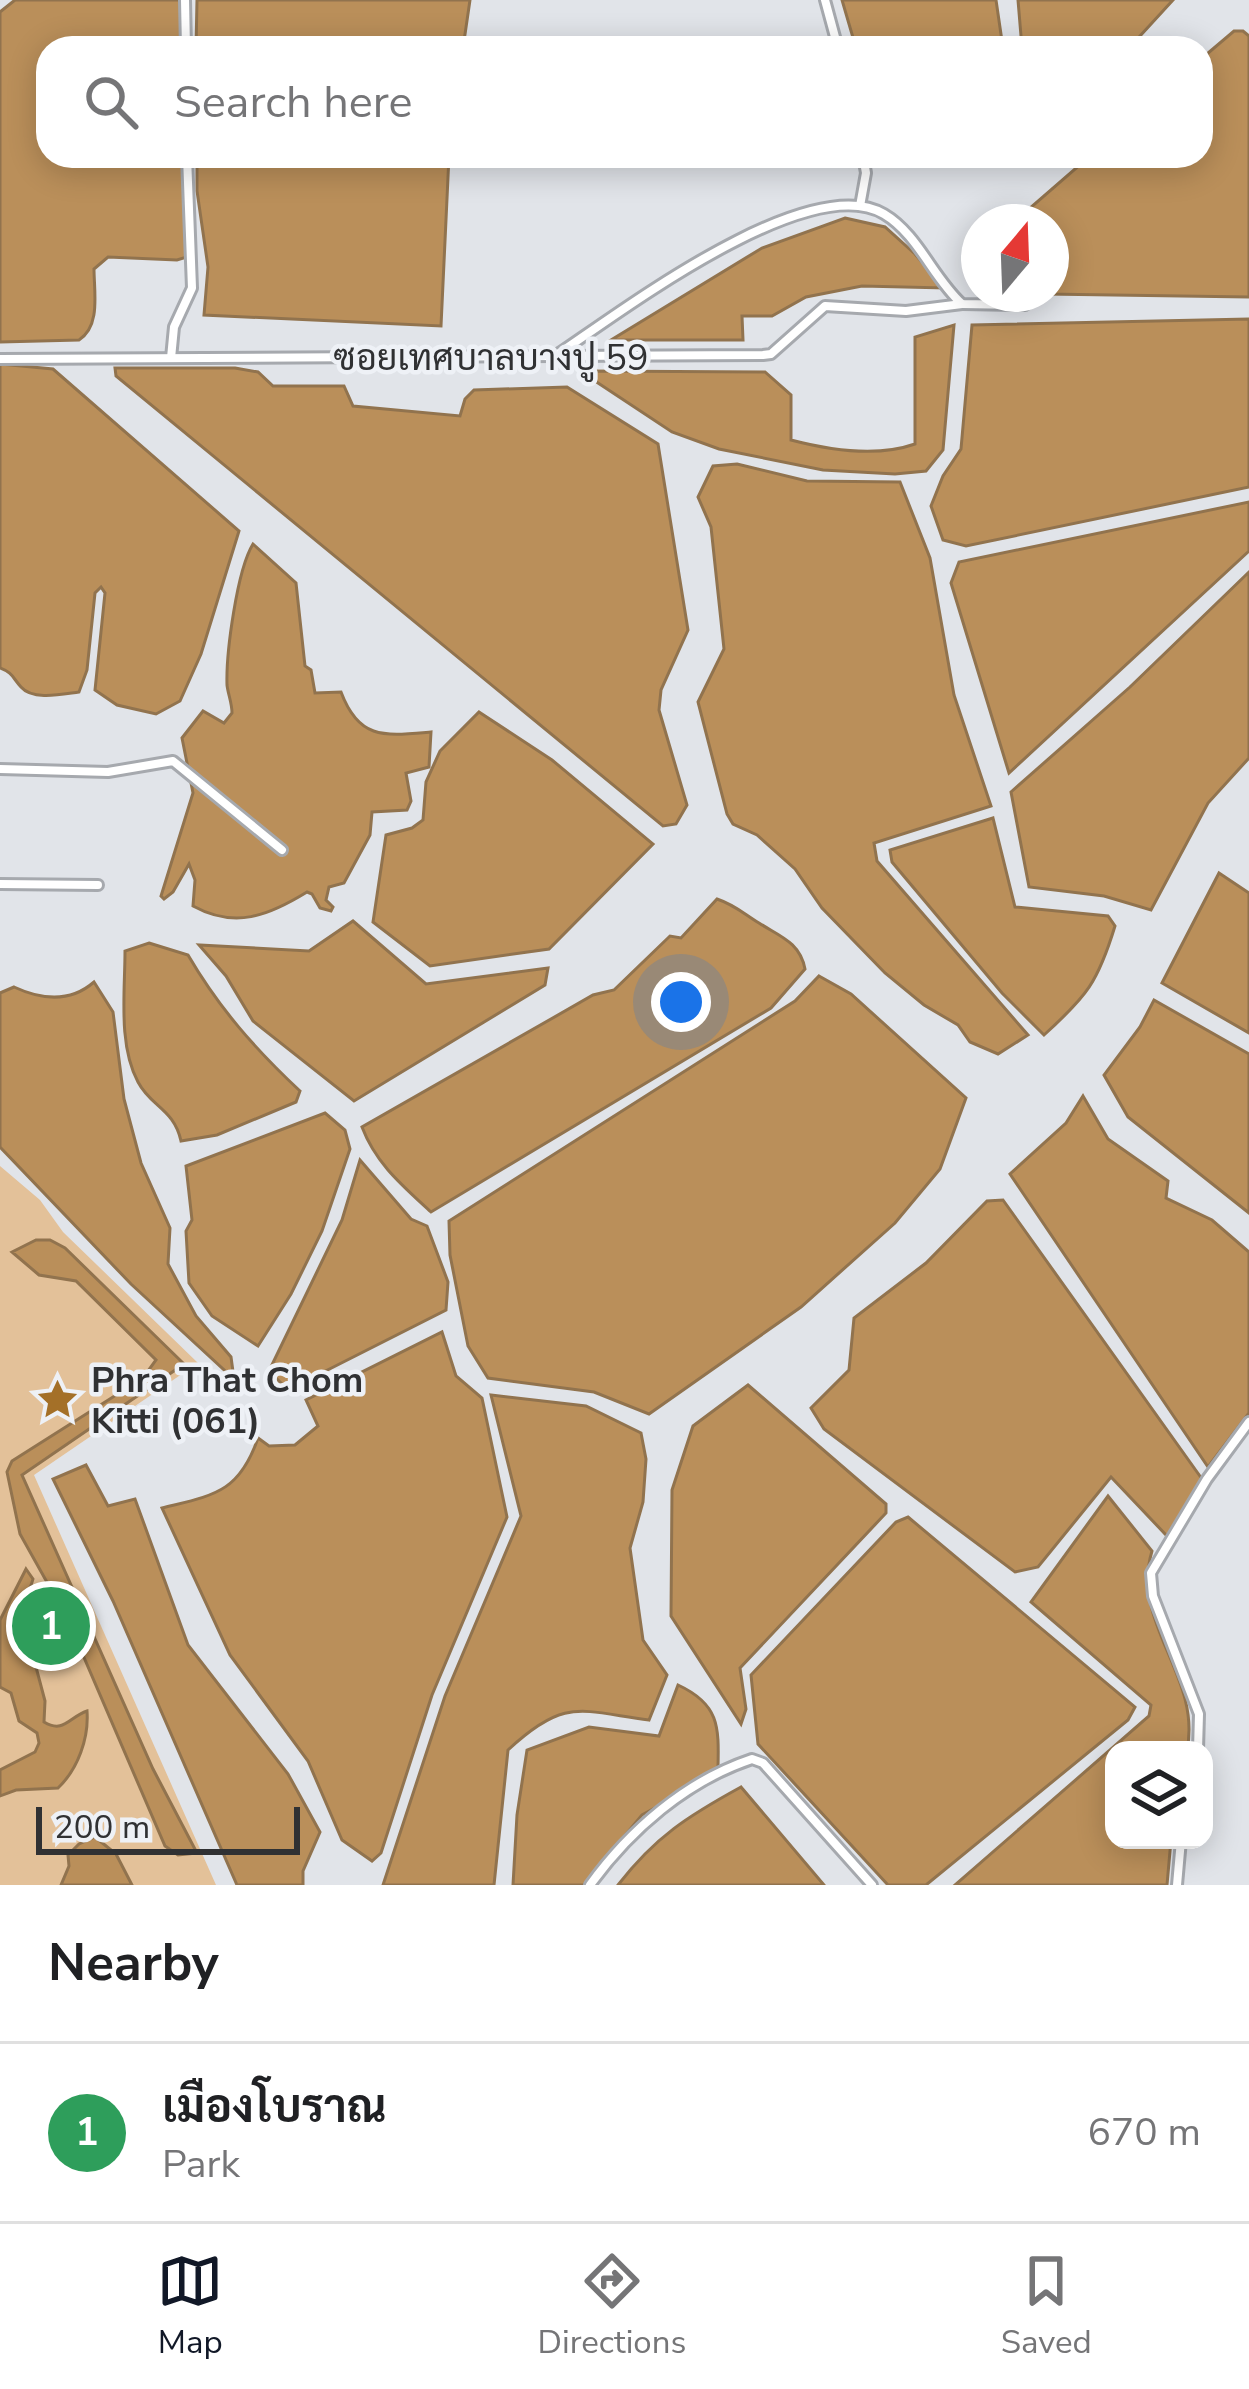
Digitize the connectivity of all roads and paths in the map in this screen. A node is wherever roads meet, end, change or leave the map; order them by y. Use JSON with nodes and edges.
{"nodes":[{"id":1,"x":185,"y":0,"type":"edge"},
{"id":2,"x":825,"y":0,"type":"edge"},
{"id":3,"x":185,"y":36,"type":"edge"},
{"id":4,"x":835,"y":36,"type":"edge"},
{"id":5,"x":187,"y":168,"type":"edge"},
{"id":6,"x":865,"y":168,"type":"edge"},
{"id":7,"x":860,"y":206,"type":"junction"},
{"id":8,"x":961,"y":303,"type":"edge"},
{"id":9,"x":961,"y":304,"type":"edge"},
{"id":10,"x":554,"y":357,"type":"junction"},
{"id":11,"x":0,"y":358,"type":"edge"},
{"id":12,"x":171,"y":358,"type":"junction"},
{"id":13,"x":0,"y":769,"type":"edge"},
{"id":14,"x":282,"y":850,"type":"dead end"},
{"id":15,"x":0,"y":884,"type":"edge"},
{"id":16,"x":98,"y":885,"type":"dead end"},
{"id":17,"x":1249,"y":1422,"type":"edge"},
{"id":18,"x":1198,"y":1741,"type":"edge"},
{"id":19,"x":1180,"y":1849,"type":"edge"},
{"id":20,"x":590,"y":1885,"type":"edge"},
{"id":21,"x":872,"y":1885,"type":"edge"},
{"id":22,"x":1177,"y":1885,"type":"edge"}],
"edges":[{"from":1,"to":3,"type":"street"},
{"from":2,"to":4,"type":"street"},
{"from":5,"to":12,"type":"street"},
{"from":6,"to":7,"type":"street"},
{"from":7,"to":8,"type":"street"},
{"from":7,"to":10,"type":"street"},
{"from":9,"to":10,"type":"street","name":"ซอยเทศบาลบางปู 59"},
{"from":10,"to":12,"type":"street","name":"ซอยเทศบาลบางปู 59"},
{"from":11,"to":12,"type":"street","name":"ซอยเทศบาลบางปู 59"},
{"from":13,"to":14,"type":"street"},
{"from":15,"to":16,"type":"street"},
{"from":17,"to":18,"type":"street"},
{"from":19,"to":22,"type":"street"},
{"from":20,"to":21,"type":"street"}]}
